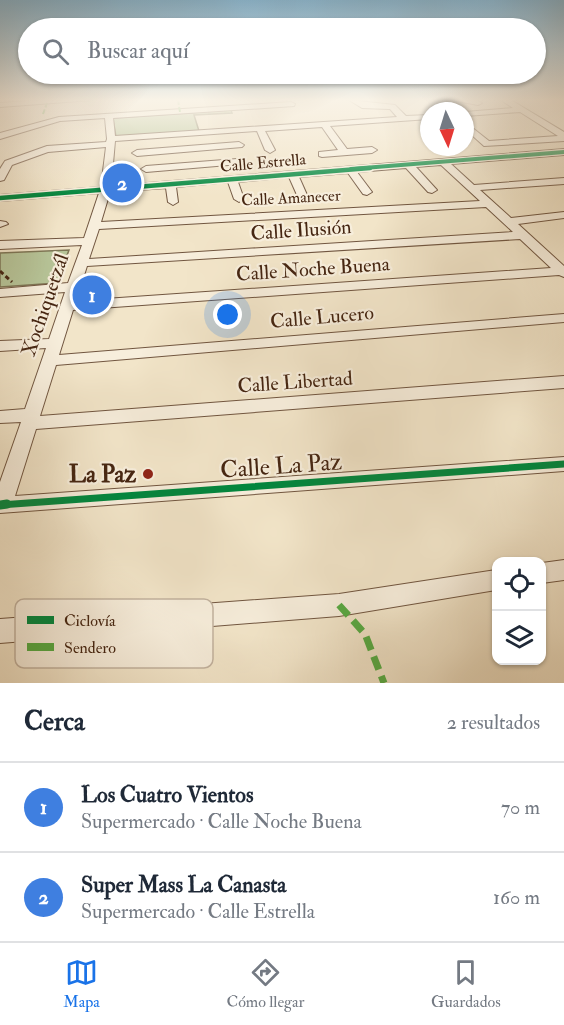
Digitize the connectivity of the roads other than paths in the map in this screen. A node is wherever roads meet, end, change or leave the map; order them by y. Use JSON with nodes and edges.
{"nodes":[{"id":1,"x":110,"y":132,"type":"edge"},
{"id":2,"x":214,"y":132,"type":"edge"},
{"id":3,"x":261,"y":132,"type":"edge"},
{"id":4,"x":330,"y":132,"type":"edge"},
{"id":5,"x":474,"y":132,"type":"edge"},
{"id":6,"x":507,"y":132,"type":"edge"},
{"id":7,"x":186,"y":134,"type":"junction"},
{"id":8,"x":564,"y":137,"type":"edge"},
{"id":9,"x":111,"y":142,"type":"junction"},
{"id":10,"x":520,"y":142,"type":"junction"},
{"id":11,"x":239,"y":145,"type":"dead end"},
{"id":12,"x":191,"y":149,"type":"junction"},
{"id":13,"x":270,"y":150,"type":"dead end"},
{"id":14,"x":372,"y":150,"type":"dead end"},
{"id":15,"x":344,"y":152,"type":"junction"},
{"id":16,"x":564,"y":152,"type":"edge"},
{"id":17,"x":137,"y":153,"type":"dead end"},
{"id":18,"x":322,"y":154,"type":"dead end"},
{"id":19,"x":237,"y":162,"type":"dead end"},
{"id":20,"x":443,"y":162,"type":"junction"},
{"id":21,"x":199,"y":165,"type":"junction"},
{"id":22,"x":409,"y":165,"type":"junction"},
{"id":23,"x":146,"y":169,"type":"dead end"},
{"id":24,"x":351,"y":170,"type":"junction"},
{"id":25,"x":293,"y":175,"type":"junction"},
{"id":26,"x":0,"y":178,"type":"edge"},
{"id":27,"x":232,"y":180,"type":"junction"},
{"id":28,"x":564,"y":181,"type":"edge"},
{"id":29,"x":171,"y":184,"type":"junction"},
{"id":30,"x":472,"y":188,"type":"junction"},
{"id":31,"x":106,"y":189,"type":"junction"},
{"id":32,"x":432,"y":190,"type":"dead end"},
{"id":33,"x":367,"y":192,"type":"dead end"},
{"id":34,"x":302,"y":195,"type":"dead end"},
{"id":35,"x":0,"y":198,"type":"edge"},
{"id":36,"x":239,"y":199,"type":"dead end"},
{"id":37,"x":173,"y":202,"type":"dead end"},
{"id":38,"x":489,"y":204,"type":"junction"},
{"id":39,"x":564,"y":215,"type":"edge"},
{"id":40,"x":509,"y":222,"type":"junction"},
{"id":41,"x":94,"y":226,"type":"junction"},
{"id":42,"x":524,"y":235,"type":"junction"},
{"id":43,"x":89,"y":241,"type":"junction"},
{"id":44,"x":0,"y":245,"type":"edge"},
{"id":45,"x":82,"y":263,"type":"junction"},
{"id":46,"x":563,"y":272,"type":"edge"},
{"id":47,"x":74,"y":287,"type":"junction"},
{"id":48,"x":0,"y":293,"type":"edge"},
{"id":49,"x":67,"y":306,"type":"junction"},
{"id":50,"x":564,"y":318,"type":"edge"},
{"id":51,"x":54,"y":343,"type":"junction"},
{"id":52,"x":0,"y":346,"type":"edge"},
{"id":53,"x":48,"y":361,"type":"junction"},
{"id":54,"x":564,"y":382,"type":"edge"},
{"id":55,"x":0,"y":417,"type":"edge"},
{"id":56,"x":31,"y":419,"type":"junction"},
{"id":57,"x":564,"y":464,"type":"edge"},
{"id":58,"x":1,"y":505,"type":"edge"},
{"id":59,"x":564,"y":570,"type":"edge"},
{"id":60,"x":546,"y":572,"type":"edge"},
{"id":61,"x":492,"y":581,"type":"edge"},
{"id":62,"x":213,"y":615,"type":"edge"},
{"id":63,"x":15,"y":630,"type":"edge"},
{"id":64,"x":0,"y":631,"type":"edge"}],
"edges":[{"from":1,"to":9,"type":"street","name":"Xochiquetzál"},
{"from":2,"to":7,"type":"street"},
{"from":3,"to":13,"type":"street"},
{"from":4,"to":15,"type":"street"},
{"from":5,"to":10,"type":"street"},
{"from":6,"to":10,"type":"street"},
{"from":7,"to":9,"type":"street"},
{"from":7,"to":12,"type":"street"},
{"from":8,"to":10,"type":"street"},
{"from":9,"to":26,"type":"street"},
{"from":9,"to":31,"type":"street","name":"Xochiquetzál"},
{"from":11,"to":12,"type":"street"},
{"from":12,"to":17,"type":"street"},
{"from":12,"to":21,"type":"street"},
{"from":14,"to":15,"type":"street"},
{"from":15,"to":18,"type":"street"},
{"from":16,"to":20,"type":"street","name":"Calle Estrella"},
{"from":19,"to":21,"type":"street"},
{"from":20,"to":22,"type":"street","name":"Calle Estrella"},
{"from":20,"to":30,"type":"street"},
{"from":21,"to":23,"type":"street"},
{"from":22,"to":24,"type":"street","name":"Calle Estrella"},
{"from":22,"to":32,"type":"street"},
{"from":24,"to":25,"type":"street","name":"Calle Estrella"},
{"from":24,"to":33,"type":"street"},
{"from":25,"to":27,"type":"street","name":"Calle Estrella"},
{"from":25,"to":34,"type":"street"},
{"from":27,"to":29,"type":"street","name":"Calle Estrella"},
{"from":27,"to":36,"type":"street"},
{"from":28,"to":30,"type":"street"},
{"from":29,"to":31,"type":"street","name":"Calle Estrella"},
{"from":29,"to":37,"type":"street"},
{"from":30,"to":38,"type":"street"},
{"from":31,"to":35,"type":"street","name":"Calle Estrella"},
{"from":31,"to":41,"type":"street","name":"Xochiquetzál"},
{"from":38,"to":40,"type":"street"},
{"from":38,"to":41,"type":"street","name":"Calle Amanecer"},
{"from":39,"to":40,"type":"street"},
{"from":40,"to":42,"type":"street"},
{"from":41,"to":43,"type":"street","name":"Xochiquetzál"},
{"from":42,"to":45,"type":"street","name":"Calle Ilusión"},
{"from":42,"to":46,"type":"street"},
{"from":43,"to":44,"type":"street"},
{"from":43,"to":45,"type":"street","name":"Xochiquetzál"},
{"from":45,"to":47,"type":"street","name":"Xochiquetzál"},
{"from":46,"to":49,"type":"street","name":"Calle Noche Buena"},
{"from":47,"to":48,"type":"street"},
{"from":47,"to":49,"type":"street","name":"Xochiquetzál"},
{"from":49,"to":51,"type":"street","name":"Xochiquetzál"},
{"from":50,"to":53,"type":"street","name":"Calle Lucero"},
{"from":51,"to":52,"type":"street"},
{"from":51,"to":53,"type":"street","name":"Xochiquetzál"},
{"from":53,"to":56,"type":"street","name":"Xochiquetzál"},
{"from":54,"to":56,"type":"street","name":"Calle Libertad"},
{"from":55,"to":56,"type":"street","name":"Calle Libertad"},
{"from":56,"to":58,"type":"street","name":"Xochiquetzál"},
{"from":57,"to":58,"type":"street","name":"Calle La Paz"},
{"from":59,"to":60,"type":"street"},
{"from":61,"to":62,"type":"street"},
{"from":63,"to":64,"type":"street"}]}
